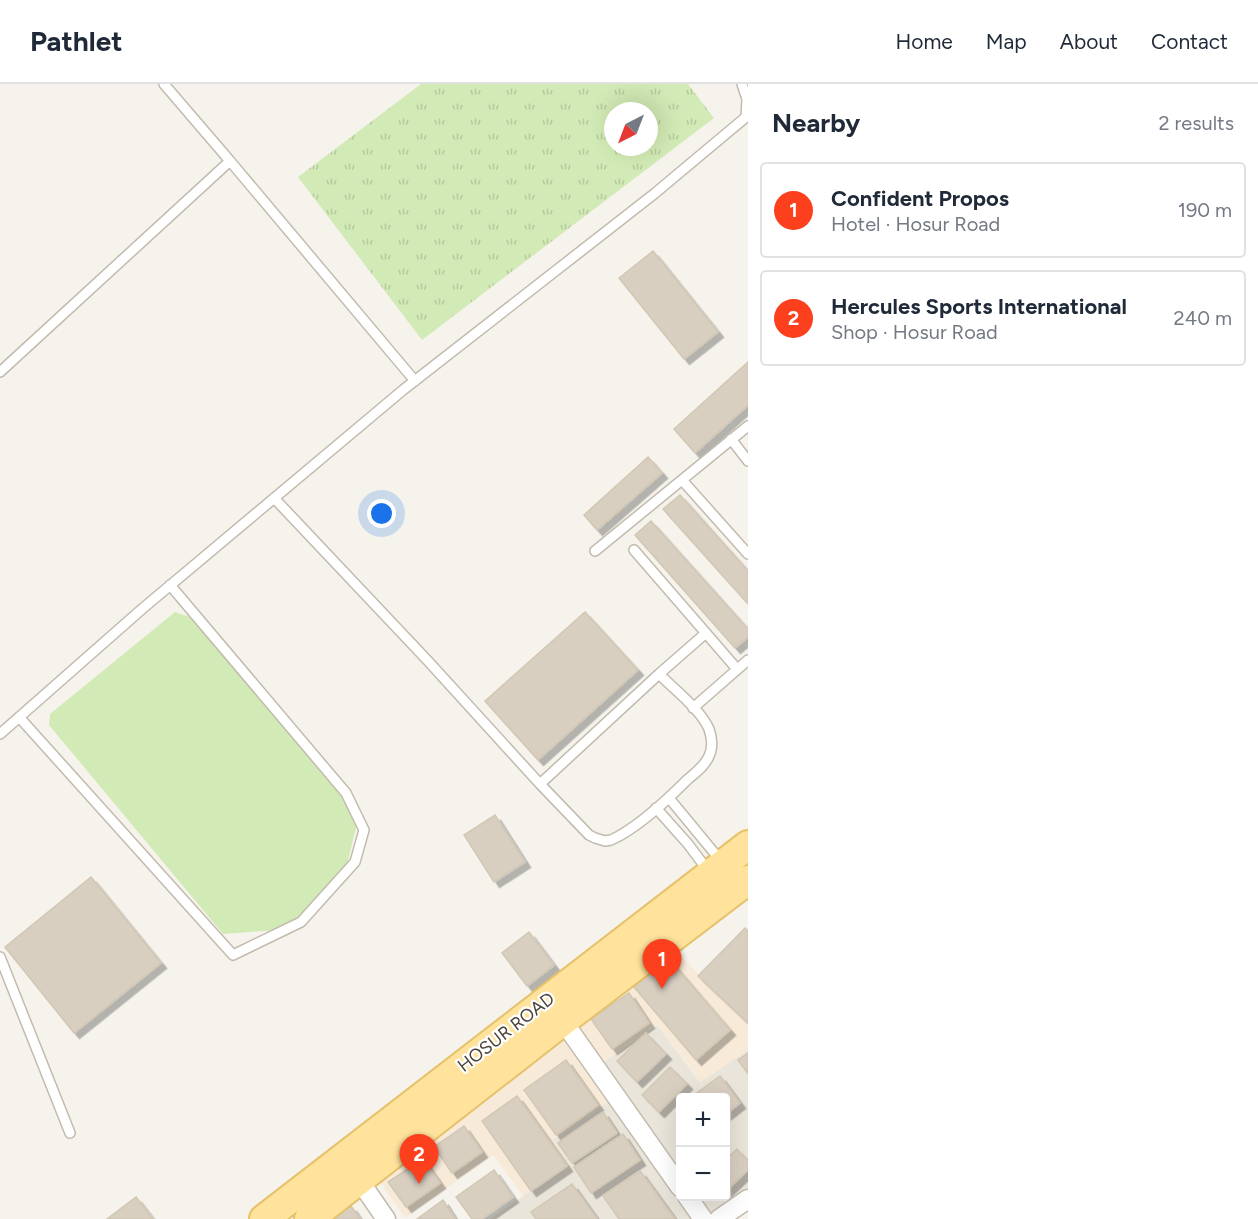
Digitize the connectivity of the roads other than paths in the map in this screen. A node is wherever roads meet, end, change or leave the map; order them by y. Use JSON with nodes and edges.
{"nodes":[{"id":1,"x":164,"y":84,"type":"edge"},
{"id":2,"x":742,"y":84,"type":"edge"},
{"id":3,"x":230,"y":161,"type":"junction"},
{"id":4,"x":0,"y":372,"type":"edge"},
{"id":5,"x":415,"y":381,"type":"junction"},
{"id":6,"x":748,"y":426,"type":"edge"},
{"id":7,"x":731,"y":439,"type":"junction"},
{"id":8,"x":748,"y":461,"type":"edge"},
{"id":9,"x":682,"y":480,"type":"junction"},
{"id":10,"x":274,"y":498,"type":"junction"},
{"id":11,"x":634,"y":550,"type":"dead end"},
{"id":12,"x":595,"y":551,"type":"dead end"},
{"id":13,"x":748,"y":554,"type":"edge"},
{"id":14,"x":170,"y":585,"type":"junction"},
{"id":15,"x":706,"y":633,"type":"junction"},
{"id":16,"x":748,"y":660,"type":"edge"},
{"id":17,"x":737,"y":669,"type":"junction"},
{"id":18,"x":659,"y":674,"type":"junction"},
{"id":19,"x":693,"y":708,"type":"junction"},
{"id":20,"x":19,"y":717,"type":"junction"},
{"id":21,"x":0,"y":734,"type":"edge"},
{"id":22,"x":540,"y":784,"type":"junction"},
{"id":23,"x":669,"y":798,"type":"junction"},
{"id":24,"x":657,"y":807,"type":"junction"},
{"id":25,"x":748,"y":845,"type":"edge"},
{"id":26,"x":717,"y":869,"type":"junction"},
{"id":27,"x":748,"y":880,"type":"edge"},
{"id":28,"x":0,"y":957,"type":"edge"},
{"id":29,"x":563,"y":1021,"type":"junction"},
{"id":30,"x":70,"y":1133,"type":"dead end"},
{"id":31,"x":359,"y":1180,"type":"junction"},
{"id":32,"x":676,"y":1180,"type":"edge"},
{"id":33,"x":748,"y":1199,"type":"edge"},
{"id":34,"x":690,"y":1201,"type":"edge"},
{"id":35,"x":264,"y":1219,"type":"edge"},
{"id":36,"x":309,"y":1219,"type":"edge"},
{"id":37,"x":386,"y":1219,"type":"edge"},
{"id":38,"x":703,"y":1219,"type":"edge"},
{"id":39,"x":719,"y":1219,"type":"edge"}],
"edges":[{"from":1,"to":3,"type":"lane"},
{"from":2,"to":5,"type":"lane"},
{"from":3,"to":4,"type":"lane"},
{"from":3,"to":5,"type":"lane"},
{"from":5,"to":10,"type":"lane"},
{"from":6,"to":7,"type":"lane"},
{"from":7,"to":8,"type":"lane"},
{"from":7,"to":9,"type":"lane"},
{"from":9,"to":12,"type":"lane"},
{"from":9,"to":13,"type":"lane"},
{"from":10,"to":14,"type":"lane"},
{"from":10,"to":22,"type":"lane"},
{"from":11,"to":15,"type":"lane"},
{"from":14,"to":20,"type":"lane"},
{"from":14,"to":20,"type":"lane"},
{"from":15,"to":17,"type":"lane"},
{"from":15,"to":18,"type":"lane"},
{"from":16,"to":17,"type":"lane"},
{"from":17,"to":19,"type":"lane"},
{"from":18,"to":19,"type":"lane"},
{"from":18,"to":22,"type":"lane"},
{"from":19,"to":23,"type":"lane"},
{"from":20,"to":21,"type":"lane"},
{"from":22,"to":24,"type":"lane"},
{"from":23,"to":24,"type":"lane"},
{"from":23,"to":26,"type":"lane"},
{"from":24,"to":26,"type":"lane"},
{"from":25,"to":26,"type":"main road","name":"HOSUR ROAD"},
{"from":26,"to":35,"type":"main road","name":"HOSUR ROAD"},
{"from":27,"to":29,"type":"main road","name":"HOSUR ROAD"},
{"from":28,"to":30,"type":"lane"},
{"from":29,"to":31,"type":"main road","name":"HOSUR ROAD"},
{"from":29,"to":32,"type":"street"},
{"from":31,"to":36,"type":"main road","name":"HOSUR ROAD"},
{"from":31,"to":37,"type":"street"},
{"from":33,"to":39,"type":"street"},
{"from":34,"to":38,"type":"street"}]}
